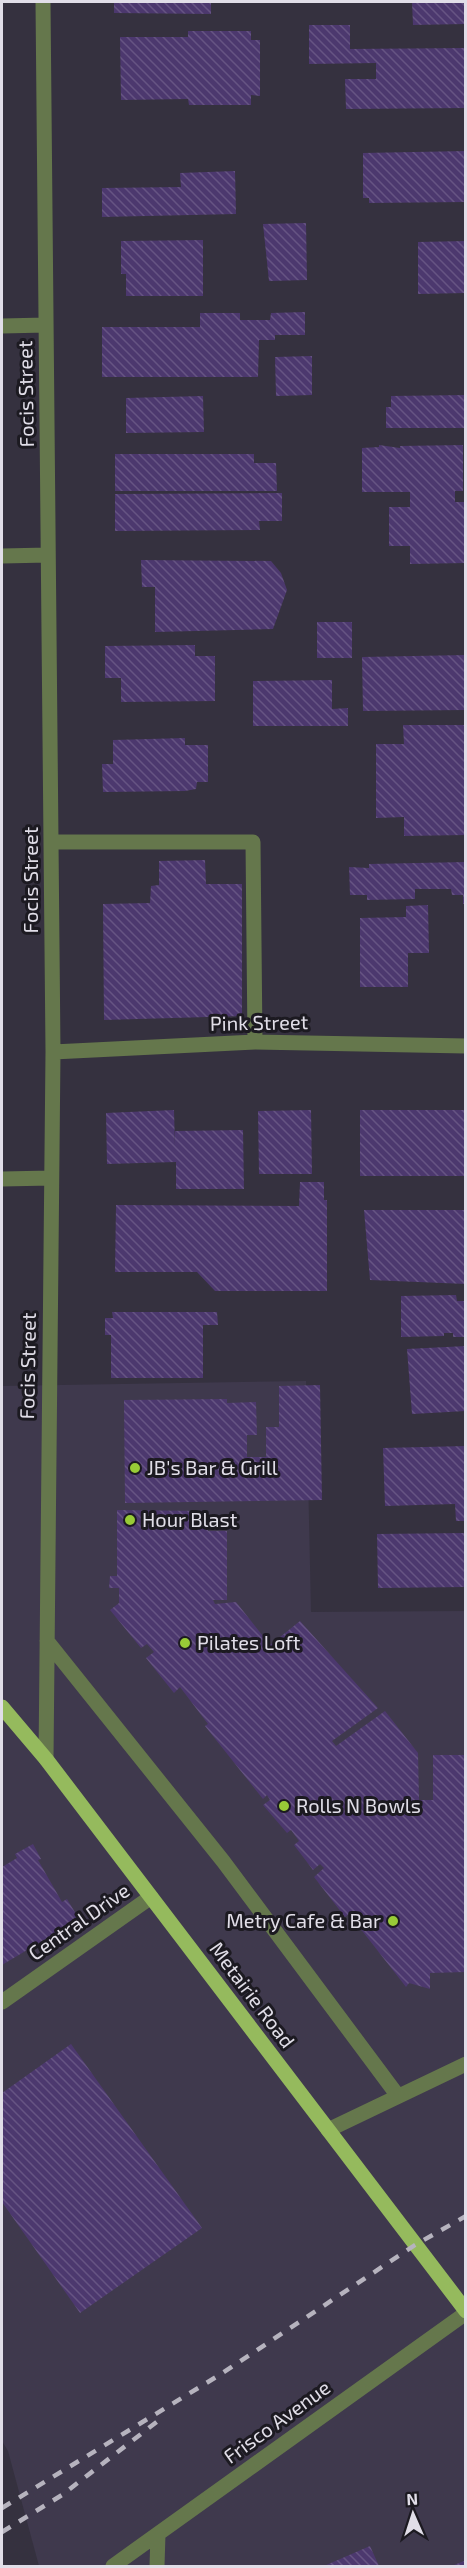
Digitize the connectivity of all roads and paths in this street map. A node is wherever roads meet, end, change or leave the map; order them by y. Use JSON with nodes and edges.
{"nodes":[{"id":1,"x":43,"y":2,"type":"edge"},
{"id":2,"x":46,"y":325,"type":"junction"},
{"id":3,"x":2,"y":326,"type":"edge"},
{"id":4,"x":48,"y":555,"type":"junction"},
{"id":5,"x":2,"y":556,"type":"edge"},
{"id":6,"x":52,"y":842,"type":"junction"},
{"id":7,"x":255,"y":1042,"type":"junction"},
{"id":8,"x":465,"y":1046,"type":"edge"},
{"id":9,"x":53,"y":1052,"type":"junction"},
{"id":10,"x":51,"y":1178,"type":"junction"},
{"id":11,"x":2,"y":1179,"type":"edge"},
{"id":12,"x":47,"y":1641,"type":"junction"},
{"id":13,"x":2,"y":1707,"type":"edge"},
{"id":14,"x":46,"y":1759,"type":"junction"},
{"id":15,"x":151,"y":1897,"type":"junction"},
{"id":16,"x":2,"y":2002,"type":"edge"},
{"id":17,"x":465,"y":2064,"type":"edge"},
{"id":18,"x":398,"y":2096,"type":"junction"},
{"id":19,"x":328,"y":2130,"type":"junction"},
{"id":20,"x":465,"y":2312,"type":"edge"},
{"id":21,"x":158,"y":2535,"type":"junction"},
{"id":22,"x":113,"y":2566,"type":"edge"},
{"id":23,"x":157,"y":2566,"type":"edge"}],
"edges":[{"from":1,"to":2,"type":"street","name":"Focis Street"},
{"from":2,"to":3,"type":"street"},
{"from":2,"to":4,"type":"street","name":"Focis Street"},
{"from":4,"to":5,"type":"street"},
{"from":4,"to":6,"type":"street","name":"Focis Street"},
{"from":6,"to":7,"type":"street"},
{"from":6,"to":9,"type":"street","name":"Focis Street"},
{"from":7,"to":8,"type":"street","name":"Pink Street"},
{"from":7,"to":9,"type":"street","name":"Pink Street"},
{"from":9,"to":10,"type":"street","name":"Focis Street"},
{"from":10,"to":11,"type":"street"},
{"from":10,"to":12,"type":"street","name":"Focis Street"},
{"from":12,"to":14,"type":"street","name":"Focis Street"},
{"from":12,"to":18,"type":"street"},
{"from":13,"to":14,"type":"main road","name":"Metairie Road"},
{"from":14,"to":15,"type":"main road","name":"Metairie Road"},
{"from":15,"to":16,"type":"street","name":"Central Drive"},
{"from":15,"to":19,"type":"main road","name":"Metairie Road"},
{"from":17,"to":18,"type":"street"},
{"from":18,"to":19,"type":"street"},
{"from":19,"to":20,"type":"main road","name":"Metairie Road"},
{"from":20,"to":21,"type":"street","name":"Frisco Avenue"},
{"from":21,"to":22,"type":"street","name":"Frisco Avenue"},
{"from":21,"to":23,"type":"street"}]}
